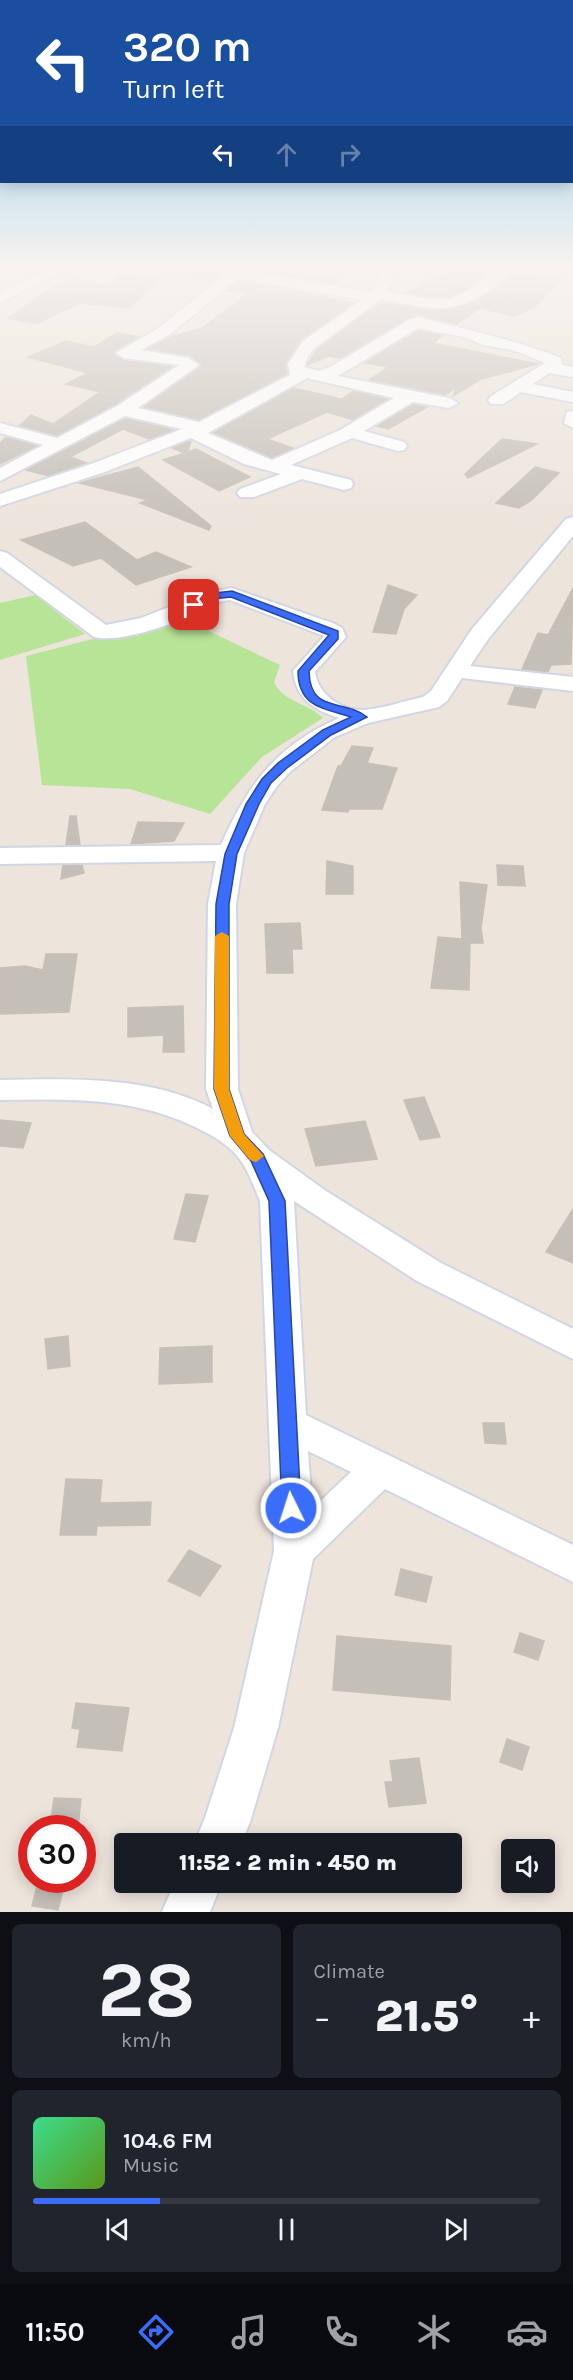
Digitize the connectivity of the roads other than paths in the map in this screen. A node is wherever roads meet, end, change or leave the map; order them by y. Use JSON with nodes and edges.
{"nodes":[{"id":1,"x":125,"y":353,"type":"edge"},
{"id":2,"x":302,"y":353,"type":"edge"},
{"id":3,"x":365,"y":353,"type":"edge"},
{"id":4,"x":535,"y":353,"type":"edge"},
{"id":5,"x":546,"y":368,"type":"junction"},
{"id":6,"x":297,"y":370,"type":"junction"},
{"id":7,"x":573,"y":372,"type":"edge"},
{"id":8,"x":320,"y":376,"type":"junction"},
{"id":9,"x":517,"y":386,"type":"junction"},
{"id":10,"x":410,"y":396,"type":"junction"},
{"id":11,"x":573,"y":397,"type":"edge"},
{"id":12,"x":497,"y":400,"type":"dead end"},
{"id":13,"x":449,"y":403,"type":"dead end"},
{"id":14,"x":573,"y":403,"type":"edge"},
{"id":15,"x":123,"y":410,"type":"junction"},
{"id":16,"x":573,"y":410,"type":"edge"},
{"id":17,"x":573,"y":416,"type":"edge"},
{"id":18,"x":573,"y":423,"type":"edge"},
{"id":19,"x":0,"y":428,"type":"edge"},
{"id":20,"x":201,"y":428,"type":"junction"},
{"id":21,"x":350,"y":432,"type":"junction"},
{"id":22,"x":59,"y":444,"type":"junction"},
{"id":23,"x":398,"y":446,"type":"dead end"},
{"id":24,"x":273,"y":466,"type":"junction"},
{"id":25,"x":300,"y":473,"type":"junction"},
{"id":26,"x":0,"y":475,"type":"edge"},
{"id":27,"x":344,"y":484,"type":"dead end"},
{"id":28,"x":247,"y":493,"type":"dead end"},
{"id":29,"x":0,"y":500,"type":"edge"},
{"id":30,"x":573,"y":524,"type":"edge"},
{"id":31,"x":0,"y":557,"type":"edge"},
{"id":32,"x":456,"y":671,"type":"junction"},
{"id":33,"x":573,"y":684,"type":"edge"},
{"id":34,"x":361,"y":717,"type":"junction"},
{"id":35,"x":231,"y":854,"type":"junction"},
{"id":36,"x":0,"y":856,"type":"edge"},
{"id":37,"x":222,"y":1089,"type":"junction"},
{"id":38,"x":0,"y":1090,"type":"edge"},
{"id":39,"x":173,"y":1106,"type":"junction"},
{"id":40,"x":248,"y":1147,"type":"junction"},
{"id":41,"x":296,"y":1200,"type":"junction"},
{"id":42,"x":573,"y":1345,"type":"edge"},
{"id":43,"x":286,"y":1422,"type":"junction"},
{"id":44,"x":380,"y":1469,"type":"junction"},
{"id":45,"x":294,"y":1551,"type":"junction"},
{"id":46,"x":573,"y":1564,"type":"edge"},
{"id":47,"x":222,"y":1833,"type":"edge"},
{"id":48,"x":194,"y":1893,"type":"edge"},
{"id":49,"x":186,"y":1912,"type":"edge"}],
"edges":[{"from":1,"to":15,"type":"street"},
{"from":2,"to":6,"type":"street"},
{"from":3,"to":8,"type":"street"},
{"from":4,"to":5,"type":"street"},
{"from":5,"to":7,"type":"street"},
{"from":5,"to":9,"type":"street"},
{"from":6,"to":8,"type":"street"},
{"from":6,"to":20,"type":"street"},
{"from":8,"to":10,"type":"street"},
{"from":9,"to":11,"type":"street"},
{"from":9,"to":12,"type":"street"},
{"from":10,"to":13,"type":"street"},
{"from":10,"to":21,"type":"street"},
{"from":14,"to":16,"type":"street"},
{"from":15,"to":20,"type":"street"},
{"from":15,"to":22,"type":"street"},
{"from":17,"to":18,"type":"street"},
{"from":19,"to":22,"type":"street"},
{"from":20,"to":24,"type":"street"},
{"from":20,"to":29,"type":"street"},
{"from":21,"to":23,"type":"street"},
{"from":21,"to":24,"type":"street"},
{"from":22,"to":26,"type":"street"},
{"from":24,"to":25,"type":"street"},
{"from":25,"to":27,"type":"street"},
{"from":25,"to":28,"type":"street"},
{"from":30,"to":32,"type":"street"},
{"from":31,"to":34,"type":"street"},
{"from":32,"to":33,"type":"street"},
{"from":32,"to":34,"type":"street"},
{"from":34,"to":35,"type":"street"},
{"from":35,"to":36,"type":"street"},
{"from":35,"to":37,"type":"street"},
{"from":37,"to":39,"type":"street"},
{"from":37,"to":40,"type":"street"},
{"from":38,"to":39,"type":"street"},
{"from":39,"to":40,"type":"street"},
{"from":40,"to":41,"type":"street"},
{"from":41,"to":42,"type":"street"},
{"from":41,"to":43,"type":"street"},
{"from":43,"to":44,"type":"street"},
{"from":43,"to":45,"type":"street"},
{"from":44,"to":45,"type":"street"},
{"from":44,"to":46,"type":"street"},
{"from":45,"to":47,"type":"street"},
{"from":48,"to":49,"type":"street"}]}
